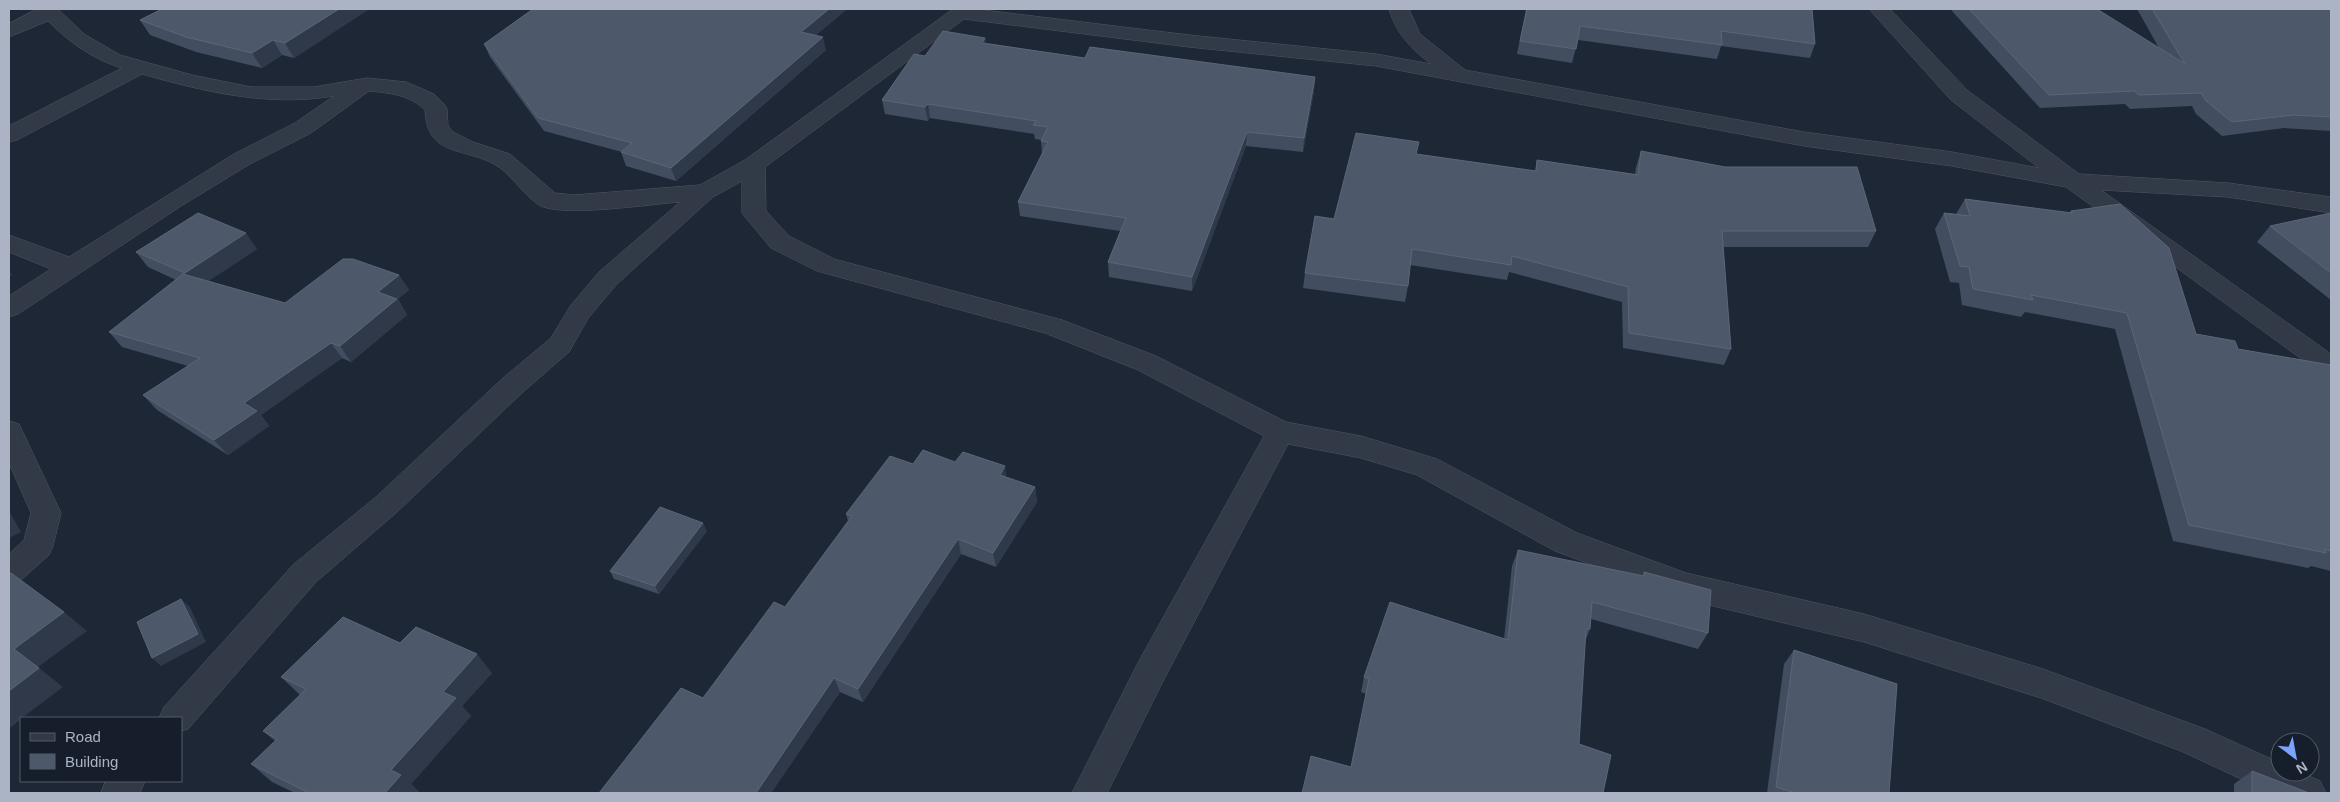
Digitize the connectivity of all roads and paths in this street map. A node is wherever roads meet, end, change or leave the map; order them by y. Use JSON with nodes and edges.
{"nodes":[{"id":1,"x":1399,"y":9,"type":"edge"},
{"id":2,"x":1879,"y":9,"type":"edge"},
{"id":3,"x":43,"y":10,"type":"edge"},
{"id":4,"x":963,"y":11,"type":"edge"},
{"id":5,"x":9,"y":13,"type":"edge"},
{"id":6,"x":9,"y":30,"type":"edge"},
{"id":7,"x":140,"y":67,"type":"junction"},
{"id":8,"x":1461,"y":75,"type":"junction"},
{"id":9,"x":367,"y":84,"type":"junction"},
{"id":10,"x":30,"y":124,"type":"junction"},
{"id":11,"x":9,"y":135,"type":"edge"},
{"id":12,"x":9,"y":153,"type":"edge"},
{"id":13,"x":753,"y":165,"type":"junction"},
{"id":14,"x":2074,"y":180,"type":"junction"},
{"id":15,"x":706,"y":192,"type":"junction"},
{"id":16,"x":2331,"y":205,"type":"edge"},
{"id":17,"x":9,"y":243,"type":"edge"},
{"id":18,"x":71,"y":267,"type":"junction"},
{"id":19,"x":9,"y":308,"type":"edge"},
{"id":20,"x":2331,"y":367,"type":"edge"},
{"id":21,"x":9,"y":432,"type":"edge"},
{"id":22,"x":1280,"y":432,"type":"junction"},
{"id":23,"x":9,"y":572,"type":"edge"},
{"id":24,"x":177,"y":717,"type":"edge"},
{"id":25,"x":127,"y":782,"type":"edge"},
{"id":26,"x":118,"y":793,"type":"edge"},
{"id":27,"x":1089,"y":793,"type":"edge"},
{"id":28,"x":2308,"y":793,"type":"edge"}],
"edges":[{"from":1,"to":8,"type":"street"},
{"from":2,"to":14,"type":"street"},
{"from":3,"to":5,"type":"street"},
{"from":3,"to":6,"type":"street"},
{"from":3,"to":7,"type":"street"},
{"from":4,"to":8,"type":"street"},
{"from":4,"to":13,"type":"street"},
{"from":7,"to":9,"type":"street"},
{"from":7,"to":10,"type":"street"},
{"from":8,"to":14,"type":"street"},
{"from":9,"to":15,"type":"street"},
{"from":9,"to":18,"type":"street"},
{"from":10,"to":11,"type":"street"},
{"from":10,"to":12,"type":"street"},
{"from":13,"to":15,"type":"street"},
{"from":13,"to":22,"type":"street"},
{"from":14,"to":16,"type":"street"},
{"from":14,"to":20,"type":"street"},
{"from":15,"to":24,"type":"street"},
{"from":17,"to":18,"type":"street"},
{"from":18,"to":19,"type":"street"},
{"from":21,"to":23,"type":"street"},
{"from":22,"to":27,"type":"street"},
{"from":22,"to":28,"type":"street"},
{"from":25,"to":26,"type":"street"}]}
